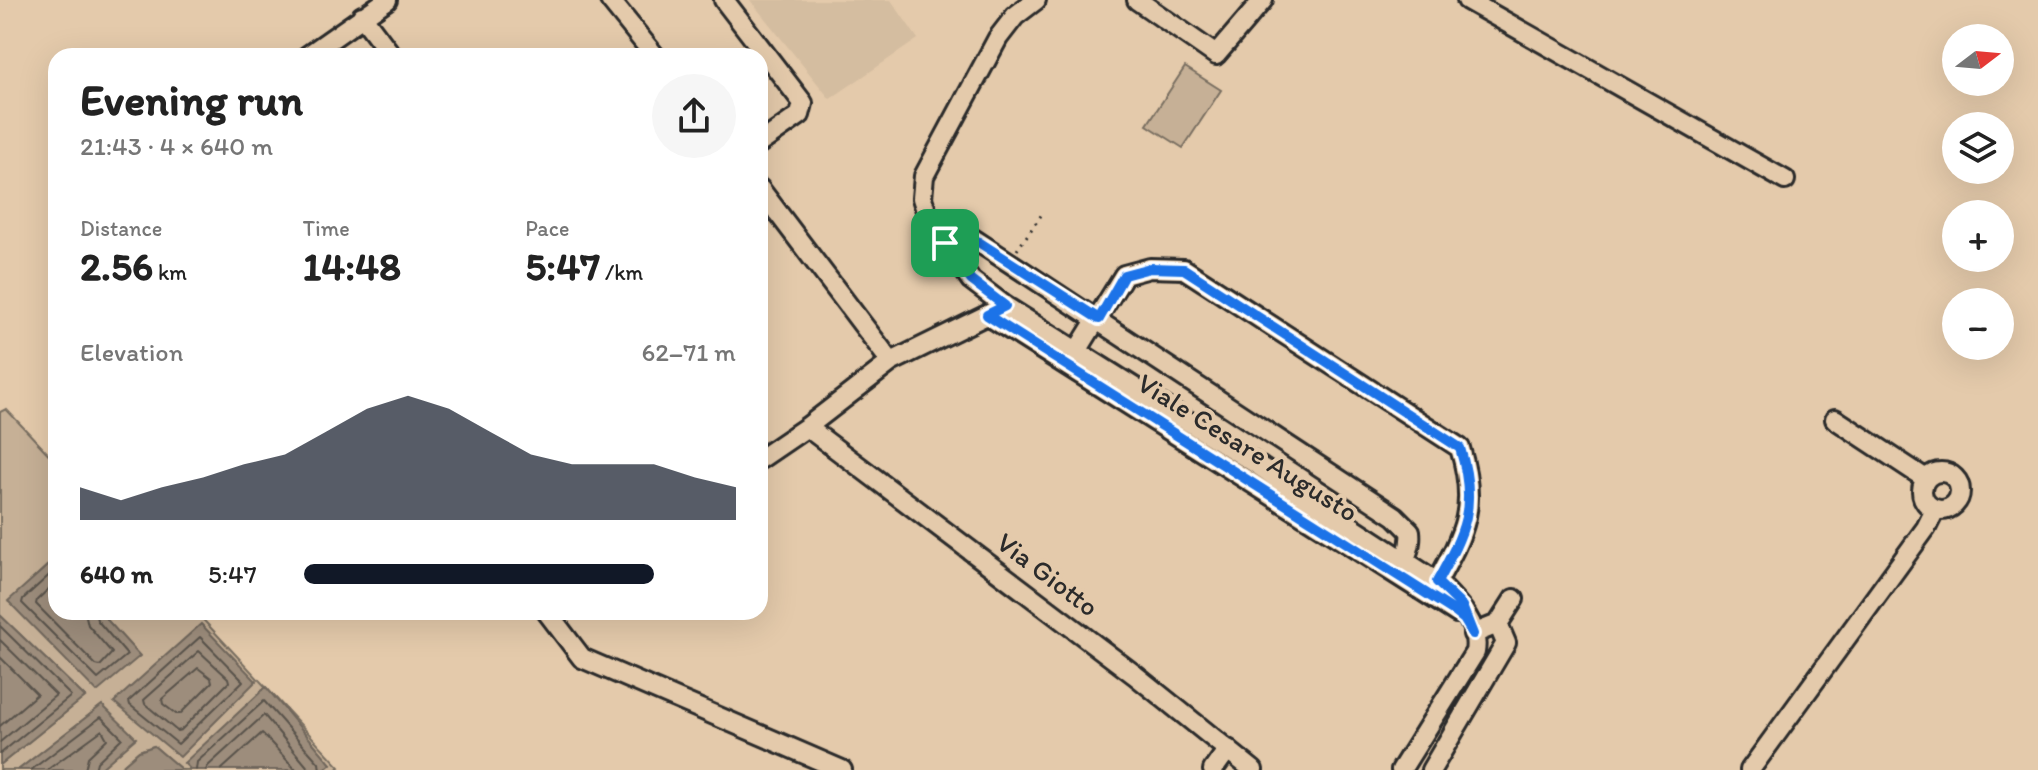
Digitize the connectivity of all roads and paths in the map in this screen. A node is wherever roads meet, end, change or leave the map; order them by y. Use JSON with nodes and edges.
{"nodes":[{"id":1,"x":387,"y":0,"type":"edge"},
{"id":2,"x":610,"y":0,"type":"edge"},
{"id":3,"x":724,"y":0,"type":"edge"},
{"id":4,"x":1036,"y":0,"type":"edge"},
{"id":5,"x":1137,"y":0,"type":"edge"},
{"id":6,"x":1263,"y":0,"type":"edge"},
{"id":7,"x":1471,"y":1,"type":"edge"},
{"id":8,"x":362,"y":16,"type":"junction"},
{"id":9,"x":318,"y":48,"type":"edge"},
{"id":10,"x":386,"y":48,"type":"edge"},
{"id":11,"x":649,"y":48,"type":"edge"},
{"id":12,"x":761,"y":48,"type":"edge"},
{"id":13,"x":768,"y":57,"type":"edge"},
{"id":14,"x":768,"y":137,"type":"edge"},
{"id":15,"x":1785,"y":180,"type":"dead end"},
{"id":16,"x":768,"y":200,"type":"edge"},
{"id":17,"x":1042,"y":214,"type":"dead end"},
{"id":18,"x":945,"y":243,"type":"junction"},
{"id":19,"x":1010,"y":262,"type":"junction"},
{"id":20,"x":1005,"y":306,"type":"junction"},
{"id":21,"x":987,"y":315,"type":"junction"},
{"id":22,"x":1099,"y":319,"type":"junction"},
{"id":23,"x":1077,"y":351,"type":"junction"},
{"id":24,"x":891,"y":362,"type":"junction"},
{"id":25,"x":1835,"y":419,"type":"dead end"},
{"id":26,"x":807,"y":427,"type":"junction"},
{"id":27,"x":768,"y":454,"type":"edge"},
{"id":28,"x":1926,"y":479,"type":"junction"},
{"id":29,"x":1935,"y":510,"type":"junction"},
{"id":30,"x":1399,"y":567,"type":"junction"},
{"id":31,"x":1437,"y":582,"type":"junction"},
{"id":32,"x":1514,"y":599,"type":"dead end"},
{"id":33,"x":553,"y":620,"type":"edge"},
{"id":34,"x":1498,"y":624,"type":"junction"},
{"id":35,"x":1473,"y":634,"type":"junction"},
{"id":36,"x":1228,"y":749,"type":"junction"},
{"id":37,"x":842,"y":770,"type":"edge"},
{"id":38,"x":1213,"y":770,"type":"edge"},
{"id":39,"x":1253,"y":770,"type":"edge"},
{"id":40,"x":1401,"y":770,"type":"edge"},
{"id":41,"x":1431,"y":770,"type":"edge"},
{"id":42,"x":1750,"y":770,"type":"edge"}],
"edges":[{"from":1,"to":8,"type":"street"},
{"from":2,"to":11,"type":"street"},
{"from":3,"to":12,"type":"street"},
{"from":4,"to":18,"type":"street","name":"Viale Cesare Augusto"},
{"from":5,"to":6,"type":"street"},
{"from":7,"to":15,"type":"street"},
{"from":8,"to":9,"type":"street"},
{"from":8,"to":10,"type":"street"},
{"from":13,"to":14,"type":"street"},
{"from":16,"to":24,"type":"street"},
{"from":17,"to":19,"type":"path"},
{"from":18,"to":19,"type":"street"},
{"from":18,"to":20,"type":"street","name":"Viale Cesare Augusto"},
{"from":19,"to":22,"type":"street"},
{"from":20,"to":21,"type":"street"},
{"from":20,"to":23,"type":"street","name":"Viale Cesare Augusto"},
{"from":21,"to":24,"type":"street"},
{"from":21,"to":30,"type":"street","name":"Viale Cesare Augusto"},
{"from":22,"to":23,"type":"street"},
{"from":22,"to":30,"type":"street"},
{"from":22,"to":31,"type":"street"},
{"from":23,"to":30,"type":"street","name":"Viale Cesare Augusto"},
{"from":24,"to":26,"type":"street"},
{"from":25,"to":28,"type":"street"},
{"from":26,"to":27,"type":"street"},
{"from":26,"to":36,"type":"street","name":"Via Giotto"},
{"from":28,"to":29,"type":"street"},
{"from":28,"to":29,"type":"street"},
{"from":29,"to":42,"type":"street"},
{"from":30,"to":31,"type":"street","name":"Viale Cesare Augusto"},
{"from":30,"to":35,"type":"street","name":"Viale Cesare Augusto"},
{"from":31,"to":35,"type":"street","name":"Viale Cesare Augusto"},
{"from":32,"to":34,"type":"street"},
{"from":33,"to":37,"type":"street"},
{"from":34,"to":35,"type":"street"},
{"from":34,"to":41,"type":"street"},
{"from":35,"to":40,"type":"street"},
{"from":36,"to":38,"type":"street"},
{"from":36,"to":39,"type":"street","name":"Via Giotto"}]}
